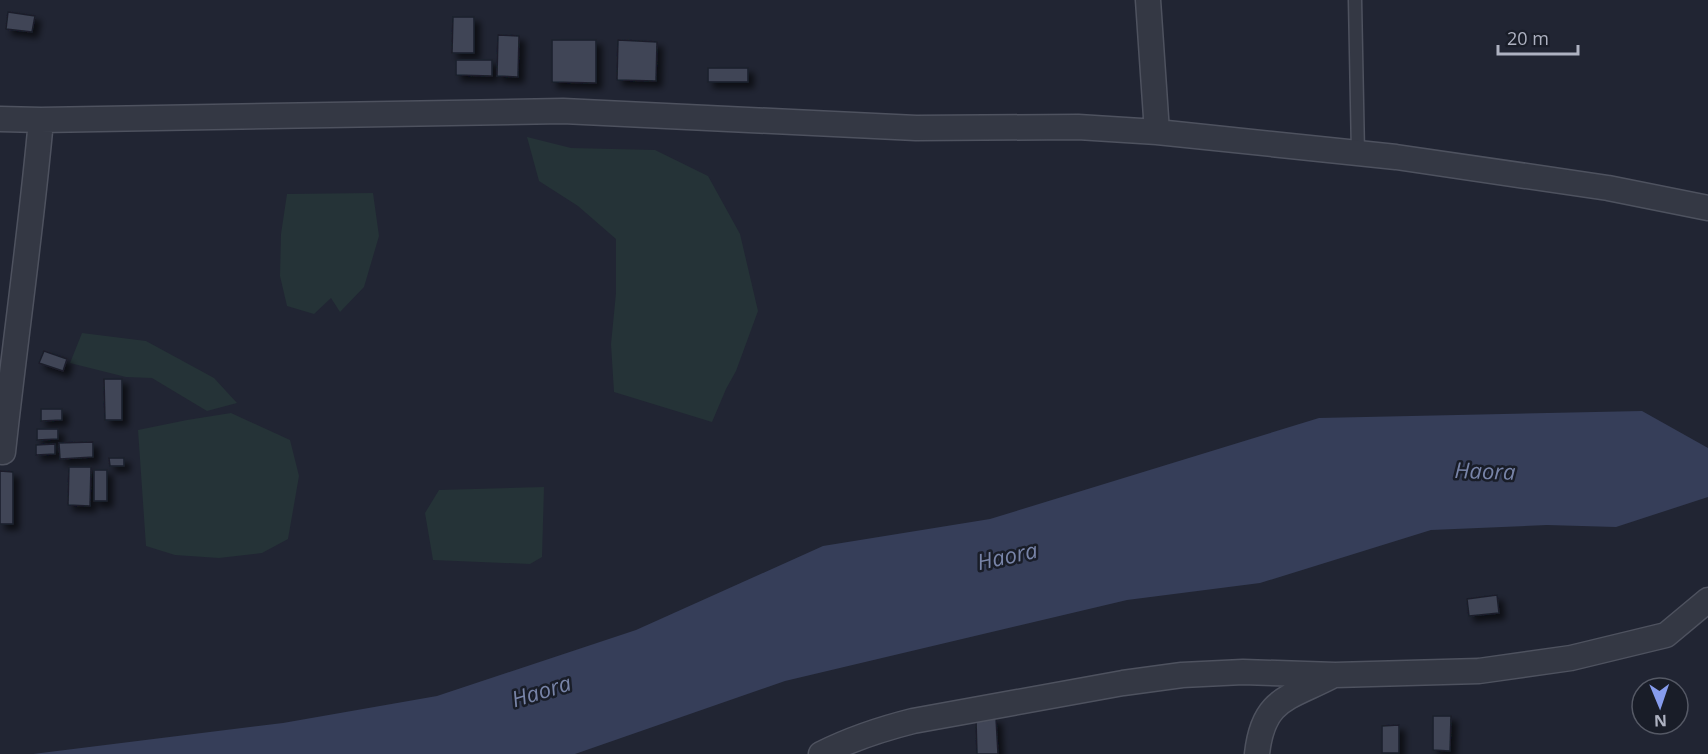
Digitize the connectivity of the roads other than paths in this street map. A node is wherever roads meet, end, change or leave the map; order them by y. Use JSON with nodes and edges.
{"nodes":[{"id":1,"x":1148,"y":0,"type":"edge"},
{"id":2,"x":1355,"y":0,"type":"edge"},
{"id":3,"x":0,"y":119,"type":"edge"},
{"id":4,"x":41,"y":120,"type":"junction"},
{"id":5,"x":1157,"y":132,"type":"junction"},
{"id":6,"x":1358,"y":154,"type":"junction"},
{"id":7,"x":1708,"y":208,"type":"edge"},
{"id":8,"x":3,"y":452,"type":"dead end"},
{"id":9,"x":1708,"y":600,"type":"edge"},
{"id":10,"x":1335,"y":675,"type":"junction"},
{"id":11,"x":821,"y":754,"type":"edge"},
{"id":12,"x":1257,"y":754,"type":"edge"}],
"edges":[{"from":1,"to":5,"type":"street"},
{"from":2,"to":6,"type":"lane"},
{"from":3,"to":4,"type":"street"},
{"from":4,"to":5,"type":"street"},
{"from":4,"to":8,"type":"street"},
{"from":5,"to":6,"type":"street"},
{"from":6,"to":7,"type":"street"},
{"from":9,"to":10,"type":"street"},
{"from":10,"to":11,"type":"street"},
{"from":10,"to":12,"type":"street"}]}
